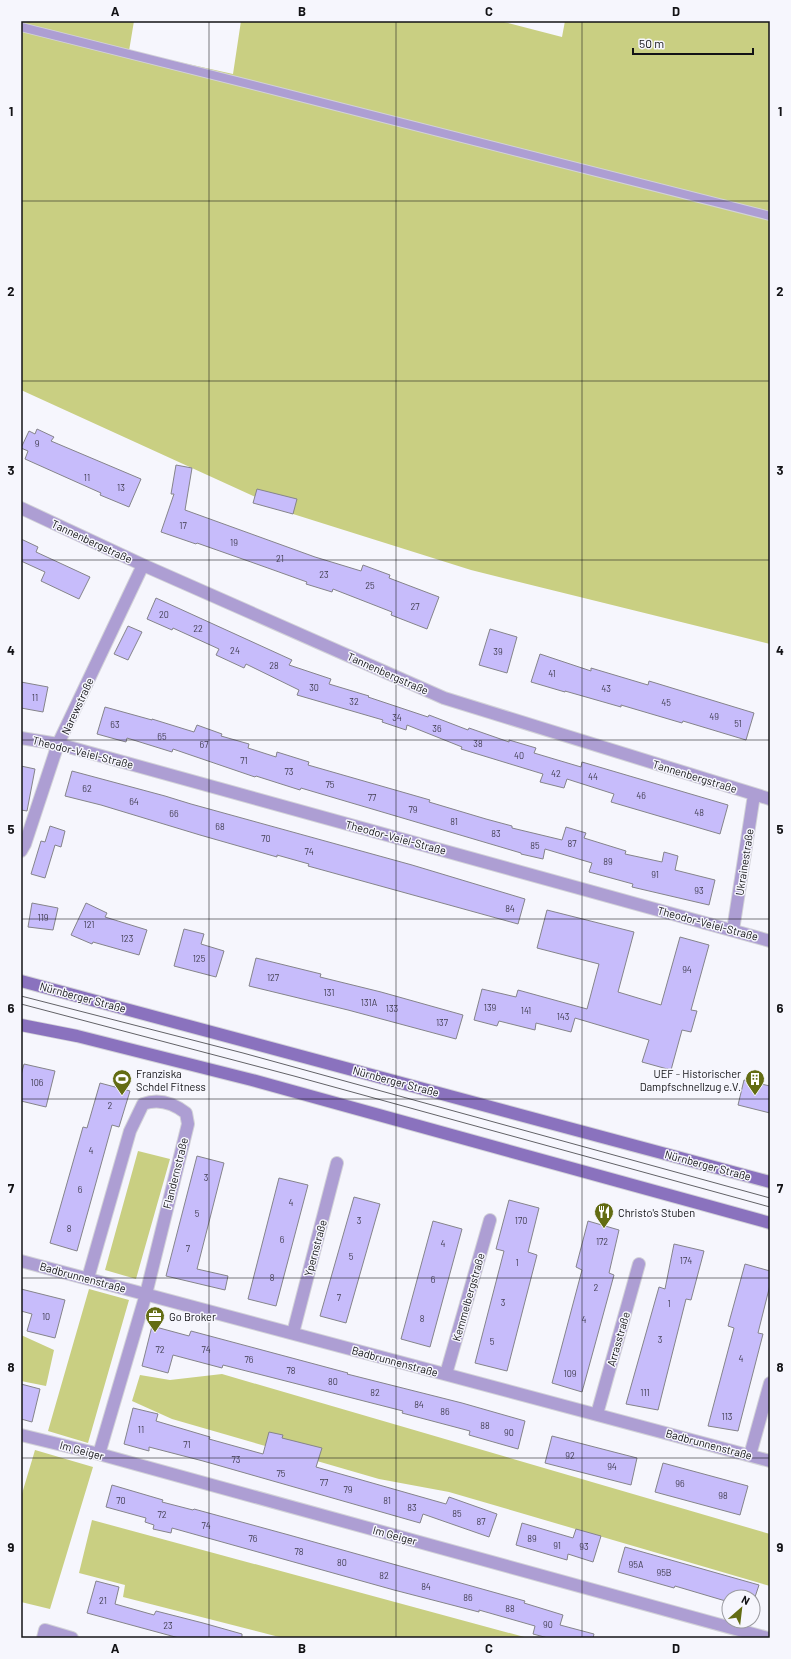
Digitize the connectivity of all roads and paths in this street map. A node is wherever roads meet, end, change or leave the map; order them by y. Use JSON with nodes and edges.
{"nodes":[{"id":1,"x":21,"y":27,"type":"edge"},
{"id":2,"x":770,"y":216,"type":"edge"},
{"id":3,"x":21,"y":508,"type":"edge"},
{"id":4,"x":143,"y":565,"type":"junction"},
{"id":5,"x":21,"y":738,"type":"edge"},
{"id":6,"x":58,"y":744,"type":"junction"},
{"id":7,"x":754,"y":795,"type":"junction"},
{"id":8,"x":770,"y":799,"type":"edge"},
{"id":9,"x":21,"y":851,"type":"edge"},
{"id":10,"x":733,"y":930,"type":"junction"},
{"id":11,"x":770,"y":941,"type":"edge"},
{"id":12,"x":21,"y":981,"type":"edge"},
{"id":13,"x":21,"y":1025,"type":"edge"},
{"id":14,"x":337,"y":1163,"type":"dead end"},
{"id":15,"x":770,"y":1182,"type":"edge"},
{"id":16,"x":490,"y":1220,"type":"dead end"},
{"id":17,"x":770,"y":1223,"type":"edge"},
{"id":18,"x":21,"y":1261,"type":"edge"},
{"id":19,"x":639,"y":1264,"type":"dead end"},
{"id":20,"x":88,"y":1278,"type":"junction"},
{"id":21,"x":146,"y":1294,"type":"junction"},
{"id":22,"x":293,"y":1333,"type":"junction"},
{"id":23,"x":446,"y":1374,"type":"junction"},
{"id":24,"x":770,"y":1383,"type":"edge"},
{"id":25,"x":597,"y":1414,"type":"junction"},
{"id":26,"x":21,"y":1435,"type":"edge"},
{"id":27,"x":98,"y":1454,"type":"junction"},
{"id":28,"x":750,"y":1455,"type":"junction"},
{"id":29,"x":770,"y":1461,"type":"edge"},
{"id":30,"x":43,"y":1638,"type":"edge"},
{"id":31,"x":72,"y":1638,"type":"edge"},
{"id":32,"x":768,"y":1638,"type":"edge"}],
"edges":[{"from":1,"to":2,"type":"lane"},
{"from":3,"to":4,"type":"street","name":"Tannenbergstraße"},
{"from":4,"to":6,"type":"street","name":"Narewstraße"},
{"from":4,"to":7,"type":"street","name":"Tannenbergstraße"},
{"from":5,"to":6,"type":"street","name":"Theodor-Veiel-Straße"},
{"from":6,"to":9,"type":"street","name":"Narewstraße"},
{"from":6,"to":10,"type":"street","name":"Theodor-Veiel-Straße"},
{"from":7,"to":8,"type":"street","name":"Tannenbergstraße"},
{"from":7,"to":10,"type":"street","name":"Ukrainestraße"},
{"from":10,"to":11,"type":"street","name":"Theodor-Veiel-Straße"},
{"from":12,"to":15,"type":"main road","name":"Nürnberger Straße"},
{"from":13,"to":17,"type":"main road"},
{"from":14,"to":22,"type":"street","name":"Ypernstraße"},
{"from":16,"to":23,"type":"street","name":"Kemmelbergstraße"},
{"from":18,"to":20,"type":"street","name":"Badbrunnenstraße"},
{"from":19,"to":25,"type":"street","name":"Arrasstraße"},
{"from":20,"to":21,"type":"street","name":"Badbrunnenstraße"},
{"from":20,"to":21,"type":"street","name":"Flandernstraße"},
{"from":21,"to":22,"type":"street","name":"Badbrunnenstraße"},
{"from":21,"to":27,"type":"street","name":"Flandernstraße"},
{"from":22,"to":23,"type":"street","name":"Badbrunnenstraße"},
{"from":23,"to":25,"type":"street","name":"Badbrunnenstraße"},
{"from":24,"to":28,"type":"street"},
{"from":25,"to":28,"type":"street","name":"Badbrunnenstraße"},
{"from":26,"to":27,"type":"street","name":"Im Geiger"},
{"from":27,"to":32,"type":"street","name":"Im Geiger"},
{"from":28,"to":29,"type":"street","name":"Badbrunnenstraße"},
{"from":30,"to":31,"type":"street"}]}
